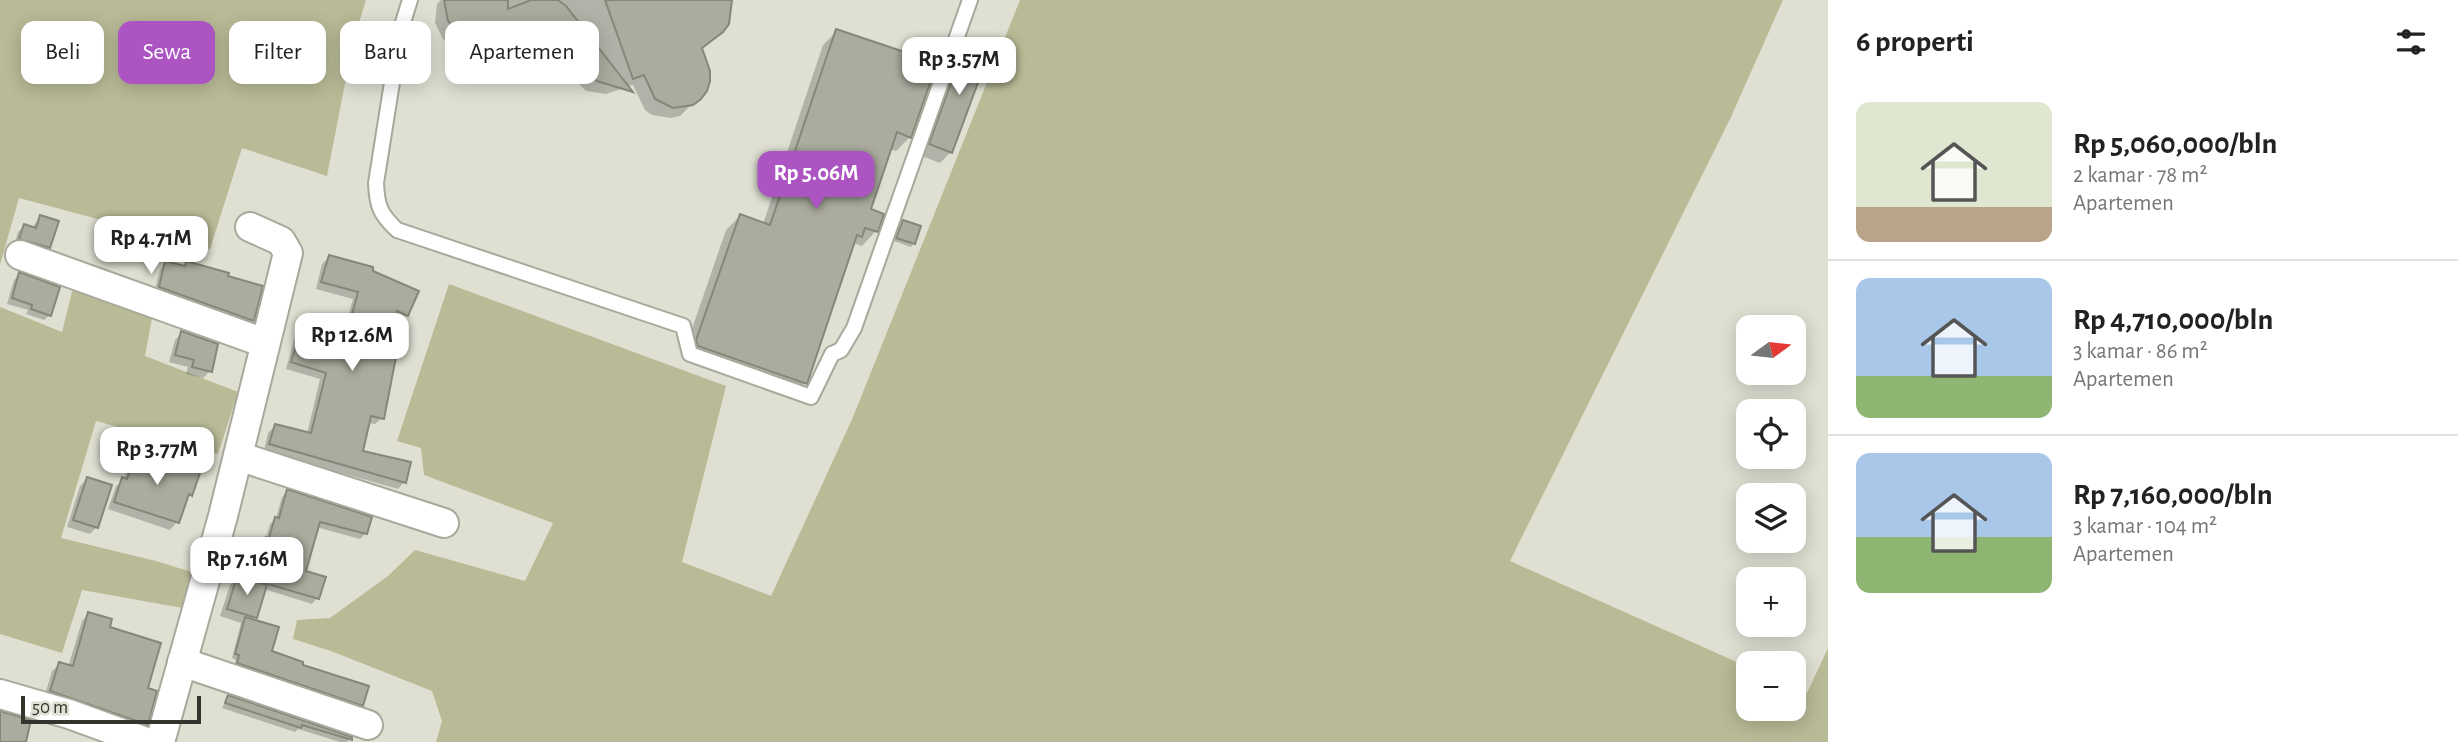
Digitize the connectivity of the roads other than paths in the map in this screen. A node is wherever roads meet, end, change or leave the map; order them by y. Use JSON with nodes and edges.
{"nodes":[{"id":1,"x":410,"y":0,"type":"edge"},
{"id":2,"x":970,"y":0,"type":"edge"},
{"id":3,"x":250,"y":227,"type":"dead end"},
{"id":4,"x":20,"y":255,"type":"dead end"},
{"id":5,"x":265,"y":343,"type":"junction"},
{"id":6,"x":238,"y":456,"type":"junction"},
{"id":7,"x":444,"y":523,"type":"dead end"},
{"id":8,"x":182,"y":662,"type":"junction"},
{"id":9,"x":0,"y":694,"type":"edge"},
{"id":10,"x":368,"y":725,"type":"dead end"},
{"id":11,"x":146,"y":742,"type":"edge"},
{"id":12,"x":160,"y":742,"type":"edge"}],
"edges":[{"from":1,"to":2,"type":"lane"},
{"from":3,"to":5,"type":"street"},
{"from":4,"to":5,"type":"street"},
{"from":5,"to":6,"type":"street"},
{"from":6,"to":7,"type":"street"},
{"from":6,"to":8,"type":"street"},
{"from":8,"to":10,"type":"street"},
{"from":8,"to":12,"type":"street"},
{"from":9,"to":11,"type":"street"}]}
